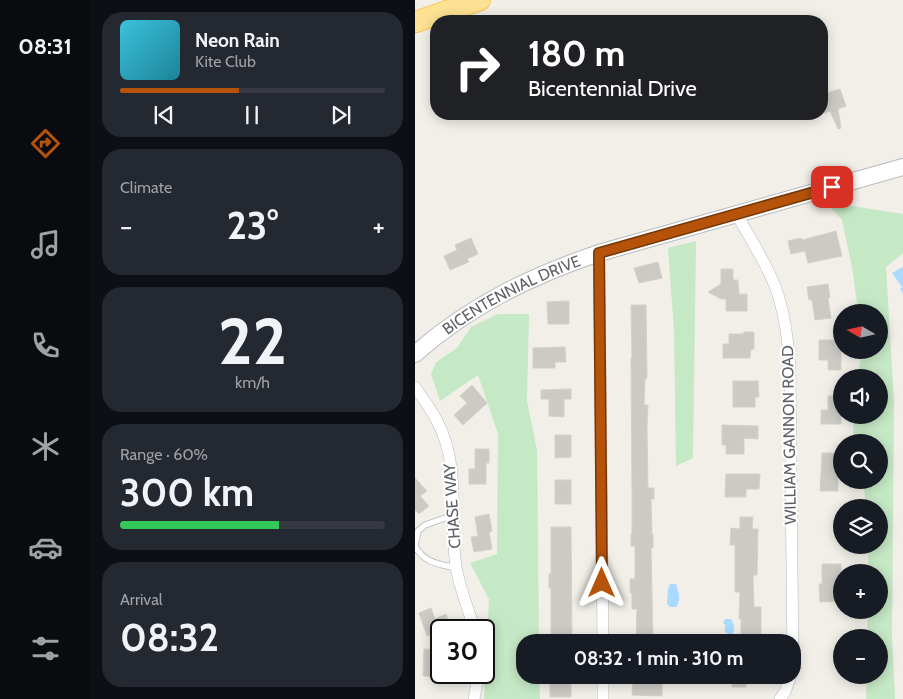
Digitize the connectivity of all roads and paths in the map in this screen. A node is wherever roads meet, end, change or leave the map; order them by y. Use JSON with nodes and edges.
{"nodes":[{"id":1,"x":480,"y":0,"type":"edge"},
{"id":2,"x":436,"y":15,"type":"edge"},
{"id":3,"x":430,"y":17,"type":"edge"},
{"id":4,"x":415,"y":22,"type":"edge"},
{"id":5,"x":903,"y":167,"type":"edge"},
{"id":6,"x":737,"y":215,"type":"junction"},
{"id":7,"x":599,"y":253,"type":"junction"},
{"id":8,"x":415,"y":354,"type":"edge"},
{"id":9,"x":415,"y":387,"type":"edge"},
{"id":10,"x":453,"y":515,"type":"junction"},
{"id":11,"x":456,"y":568,"type":"junction"},
{"id":12,"x":471,"y":619,"type":"edge"},
{"id":13,"x":603,"y":634,"type":"edge"},
{"id":14,"x":793,"y":634,"type":"edge"},
{"id":15,"x":477,"y":684,"type":"edge"},
{"id":16,"x":603,"y":684,"type":"edge"},
{"id":17,"x":788,"y":684,"type":"edge"},
{"id":18,"x":475,"y":699,"type":"edge"},
{"id":19,"x":603,"y":699,"type":"edge"},
{"id":20,"x":780,"y":699,"type":"edge"}],
"edges":[{"from":1,"to":2,"type":"highway"},
{"from":3,"to":4,"type":"highway"},
{"from":5,"to":6,"type":"street","name":"BICENTENNIAL DRIVE"},
{"from":6,"to":7,"type":"street","name":"BICENTENNIAL DRIVE"},
{"from":6,"to":14,"type":"street","name":"WILLIAM GANNON ROAD"},
{"from":7,"to":8,"type":"street","name":"BICENTENNIAL DRIVE"},
{"from":7,"to":13,"type":"street"},
{"from":9,"to":10,"type":"street","name":"CHASE WAY"},
{"from":10,"to":11,"type":"street","name":"CHASE WAY"},
{"from":10,"to":11,"type":"lane"},
{"from":11,"to":12,"type":"street","name":"CHASE WAY"},
{"from":15,"to":18,"type":"street"},
{"from":16,"to":19,"type":"street"},
{"from":17,"to":20,"type":"street"}]}
